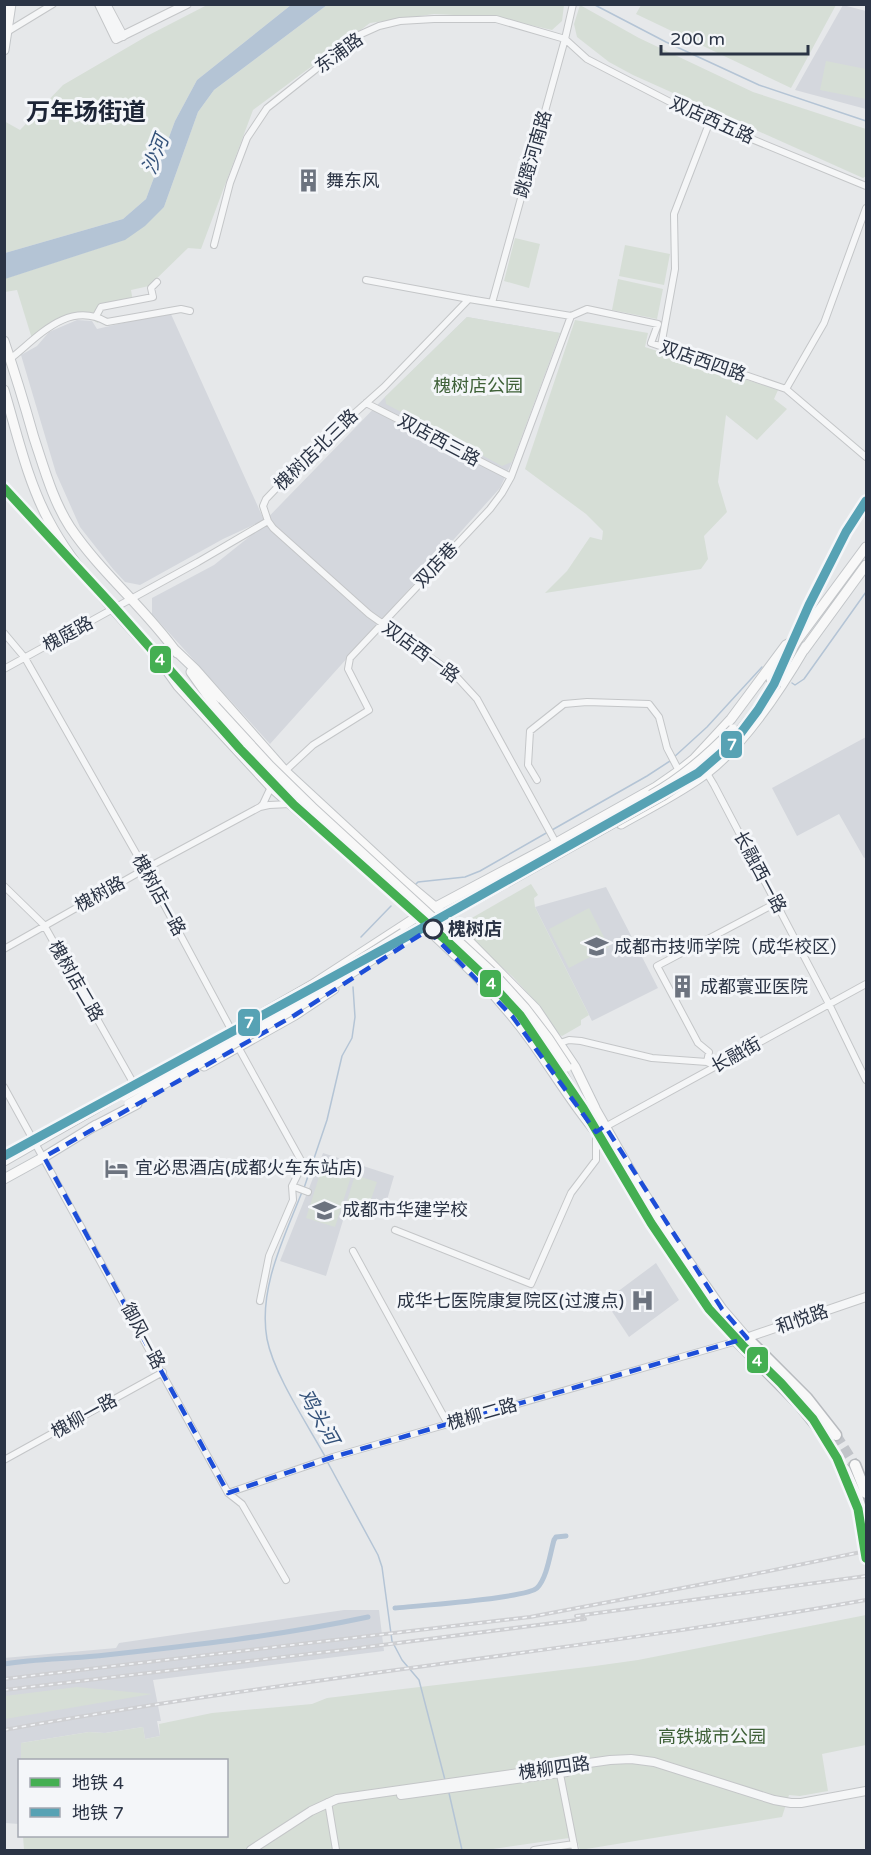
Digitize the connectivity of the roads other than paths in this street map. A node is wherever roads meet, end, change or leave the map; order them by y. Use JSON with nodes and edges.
{"nodes":[{"id":1,"x":11,"y":4,"type":"edge"},
{"id":2,"x":53,"y":4,"type":"edge"},
{"id":3,"x":99,"y":4,"type":"edge"},
{"id":4,"x":106,"y":4,"type":"edge"},
{"id":5,"x":187,"y":4,"type":"edge"},
{"id":6,"x":572,"y":7,"type":"edge"},
{"id":7,"x":6,"y":31,"type":"edge"},
{"id":8,"x":120,"y":37,"type":"junction"},
{"id":9,"x":565,"y":39,"type":"junction"},
{"id":10,"x":4,"y":50,"type":"edge"},
{"id":11,"x":710,"y":121,"type":"junction"},
{"id":12,"x":867,"y":186,"type":"edge"},
{"id":13,"x":867,"y":208,"type":"edge"},
{"id":14,"x":214,"y":244,"type":"dead end"},
{"id":15,"x":366,"y":280,"type":"dead end"},
{"id":16,"x":158,"y":282,"type":"dead end"},
{"id":17,"x":469,"y":299,"type":"junction"},
{"id":18,"x":492,"y":303,"type":"junction"},
{"id":19,"x":190,"y":311,"type":"dead end"},
{"id":20,"x":96,"y":316,"type":"junction"},
{"id":21,"x":571,"y":316,"type":"junction"},
{"id":22,"x":4,"y":341,"type":"edge"},
{"id":23,"x":661,"y":346,"type":"junction"},
{"id":24,"x":10,"y":359,"type":"junction"},
{"id":25,"x":786,"y":389,"type":"junction"},
{"id":26,"x":4,"y":390,"type":"edge"},
{"id":27,"x":366,"y":403,"type":"junction"},
{"id":28,"x":867,"y":457,"type":"edge"},
{"id":29,"x":511,"y":477,"type":"junction"},
{"id":30,"x":268,"y":520,"type":"junction"},
{"id":31,"x":867,"y":547,"type":"edge"},
{"id":32,"x":867,"y":565,"type":"edge"},
{"id":33,"x":131,"y":598,"type":"junction"},
{"id":34,"x":113,"y":608,"type":"junction"},
{"id":35,"x":382,"y":623,"type":"junction"},
{"id":36,"x":4,"y":633,"type":"edge"},
{"id":37,"x":798,"y":639,"type":"junction"},
{"id":38,"x":806,"y":646,"type":"junction"},
{"id":39,"x":174,"y":649,"type":"junction"},
{"id":40,"x":25,"y":658,"type":"junction"},
{"id":41,"x":158,"y":658,"type":"junction"},
{"id":42,"x":4,"y":669,"type":"edge"},
{"id":43,"x":774,"y":681,"type":"junction"},
{"id":44,"x":213,"y":710,"type":"junction"},
{"id":45,"x":694,"y":759,"type":"junction"},
{"id":46,"x":285,"y":771,"type":"junction"},
{"id":47,"x":679,"y":771,"type":"junction"},
{"id":48,"x":707,"y":773,"type":"junction"},
{"id":49,"x":537,"y":780,"type":"dead end"},
{"id":50,"x":270,"y":787,"type":"junction"},
{"id":51,"x":290,"y":804,"type":"junction"},
{"id":52,"x":260,"y":807,"type":"junction"},
{"id":53,"x":554,"y":839,"type":"junction"},
{"id":54,"x":145,"y":869,"type":"junction"},
{"id":55,"x":4,"y":886,"type":"edge"},
{"id":56,"x":776,"y":903,"type":"junction"},
{"id":57,"x":435,"y":907,"type":"junction"},
{"id":58,"x":415,"y":918,"type":"junction"},
{"id":59,"x":447,"y":920,"type":"junction"},
{"id":60,"x":44,"y":925,"type":"junction"},
{"id":61,"x":428,"y":930,"type":"junction"},
{"id":62,"x":4,"y":949,"type":"edge"},
{"id":63,"x":867,"y":984,"type":"edge"},
{"id":64,"x":830,"y":1004,"type":"junction"},
{"id":65,"x":232,"y":1031,"type":"junction"},
{"id":66,"x":560,"y":1043,"type":"junction"},
{"id":67,"x":238,"y":1047,"type":"junction"},
{"id":68,"x":707,"y":1062,"type":"junction"},
{"id":69,"x":713,"y":1068,"type":"junction"},
{"id":70,"x":564,"y":1069,"type":"junction"},
{"id":71,"x":867,"y":1080,"type":"edge"},
{"id":72,"x":135,"y":1086,"type":"junction"},
{"id":73,"x":4,"y":1087,"type":"edge"},
{"id":74,"x":126,"y":1100,"type":"junction"},
{"id":75,"x":595,"y":1108,"type":"junction"},
{"id":76,"x":81,"y":1116,"type":"junction"},
{"id":77,"x":605,"y":1126,"type":"junction"},
{"id":78,"x":91,"y":1128,"type":"junction"},
{"id":79,"x":596,"y":1132,"type":"junction"},
{"id":80,"x":36,"y":1143,"type":"junction"},
{"id":81,"x":44,"y":1157,"type":"junction"},
{"id":82,"x":4,"y":1161,"type":"edge"},
{"id":83,"x":4,"y":1179,"type":"edge"},
{"id":84,"x":295,"y":1188,"type":"junction"},
{"id":85,"x":308,"y":1192,"type":"dead end"},
{"id":86,"x":396,"y":1230,"type":"dead end"},
{"id":87,"x":353,"y":1251,"type":"dead end"},
{"id":88,"x":867,"y":1297,"type":"edge"},
{"id":89,"x":260,"y":1301,"type":"dead end"},
{"id":90,"x":742,"y":1340,"type":"junction"},
{"id":91,"x":163,"y":1372,"type":"junction"},
{"id":92,"x":448,"y":1424,"type":"junction"},
{"id":93,"x":832,"y":1437,"type":"tunnel mouth"},
{"id":94,"x":4,"y":1460,"type":"edge"},
{"id":95,"x":228,"y":1493,"type":"junction"},
{"id":96,"x":867,"y":1493,"type":"edge"},
{"id":97,"x":866,"y":1526,"type":"edge"},
{"id":98,"x":286,"y":1580,"type":"dead end"},
{"id":99,"x":559,"y":1771,"type":"junction"},
{"id":100,"x":867,"y":1793,"type":"edge"},
{"id":101,"x":328,"y":1804,"type":"junction"},
{"id":102,"x":574,"y":1847,"type":"edge"},
{"id":103,"x":251,"y":1851,"type":"edge"},
{"id":104,"x":261,"y":1851,"type":"edge"},
{"id":105,"x":336,"y":1851,"type":"edge"},
{"id":106,"x":534,"y":1851,"type":"edge"}],
"edges":[{"from":1,"to":7,"type":"main road"},
{"from":2,"to":7,"type":"street"},
{"from":3,"to":8,"type":"street"},
{"from":4,"to":8,"type":"street"},
{"from":5,"to":8,"type":"street"},
{"from":6,"to":9,"type":"street","name":"跳蹬河南路"},
{"from":7,"to":10,"type":"main road"},
{"from":9,"to":11,"type":"street","name":"双店西五路"},
{"from":9,"to":14,"type":"street","name":"东浦路"},
{"from":9,"to":18,"type":"street","name":"跳蹬河南路"},
{"from":11,"to":12,"type":"street","name":"双店西五路"},
{"from":11,"to":23,"type":"street"},
{"from":13,"to":25,"type":"street"},
{"from":15,"to":17,"type":"street","name":"双店西四路"},
{"from":16,"to":20,"type":"street"},
{"from":17,"to":18,"type":"street","name":"双店西四路"},
{"from":17,"to":27,"type":"street","name":"槐树店北三路"},
{"from":18,"to":21,"type":"street","name":"双店西四路"},
{"from":19,"to":20,"type":"street"},
{"from":20,"to":24,"type":"street"},
{"from":21,"to":23,"type":"street","name":"双店西四路"},
{"from":21,"to":29,"type":"street","name":"双店巷"},
{"from":22,"to":24,"type":"main road"},
{"from":23,"to":25,"type":"street","name":"双店西四路"},
{"from":24,"to":33,"type":"main road"},
{"from":25,"to":28,"type":"street","name":"双店西四路"},
{"from":26,"to":34,"type":"main road"},
{"from":27,"to":29,"type":"street","name":"双店西三路"},
{"from":27,"to":30,"type":"street","name":"槐树店北三路"},
{"from":29,"to":35,"type":"street","name":"双店巷"},
{"from":30,"to":33,"type":"street"},
{"from":30,"to":35,"type":"street","name":"双店西一路"},
{"from":31,"to":37,"type":"main road"},
{"from":32,"to":38,"type":"main road"},
{"from":33,"to":34,"type":"street","name":"槐庭路"},
{"from":33,"to":39,"type":"main road"},
{"from":34,"to":40,"type":"street","name":"槐庭路"},
{"from":34,"to":41,"type":"main road"},
{"from":35,"to":46,"type":"street","name":"双店巷"},
{"from":35,"to":53,"type":"street","name":"双店西一路"},
{"from":36,"to":40,"type":"street","name":"槐树店一路"},
{"from":37,"to":43,"type":"main road"},
{"from":37,"to":45,"type":"main road"},
{"from":38,"to":43,"type":"main road"},
{"from":38,"to":48,"type":"main road"},
{"from":39,"to":44,"type":"main road"},
{"from":39,"to":46,"type":"main road"},
{"from":40,"to":42,"type":"street","name":"槐庭路"},
{"from":40,"to":54,"type":"street","name":"槐树店一路"},
{"from":41,"to":44,"type":"main road"},
{"from":41,"to":50,"type":"main road"},
{"from":43,"to":74,"type":"main road","bridge":true},
{"from":44,"to":70,"type":"main road","bridge":true},
{"from":45,"to":47,"type":"main road"},
{"from":45,"to":48,"type":"street","name":"长融西一路"},
{"from":46,"to":57,"type":"main road"},
{"from":47,"to":49,"type":"street"},
{"from":47,"to":53,"type":"main road"},
{"from":48,"to":56,"type":"street","name":"长融西一路"},
{"from":48,"to":59,"type":"main road"},
{"from":50,"to":51,"type":"main road"},
{"from":50,"to":52,"type":"street"},
{"from":51,"to":52,"type":"street"},
{"from":51,"to":58,"type":"main road"},
{"from":52,"to":54,"type":"street","name":"槐树路"},
{"from":53,"to":57,"type":"main road"},
{"from":54,"to":60,"type":"street","name":"槐树路"},
{"from":54,"to":65,"type":"street","name":"槐树店一路"},
{"from":55,"to":60,"type":"street","name":"槐树店二路"},
{"from":56,"to":64,"type":"street","name":"长融西一路"},
{"from":56,"to":68,"type":"street"},
{"from":57,"to":58,"type":"main road"},
{"from":57,"to":59,"type":"main road"},
{"from":58,"to":61,"type":"main road"},
{"from":58,"to":65,"type":"main road"},
{"from":59,"to":61,"type":"main road"},
{"from":59,"to":66,"type":"main road"},
{"from":60,"to":62,"type":"street","name":"槐树路"},
{"from":60,"to":72,"type":"street","name":"槐树店二路"},
{"from":61,"to":67,"type":"main road"},
{"from":61,"to":79,"type":"main road"},
{"from":63,"to":64,"type":"street","name":"长融街"},
{"from":64,"to":69,"type":"street","name":"长融街"},
{"from":64,"to":71,"type":"street","name":"长融西一路"},
{"from":65,"to":67,"type":"street","name":"槐树店一路"},
{"from":65,"to":72,"type":"main road"},
{"from":66,"to":68,"type":"street"},
{"from":66,"to":75,"type":"main road"},
{"from":67,"to":78,"type":"main road"},
{"from":67,"to":84,"type":"street","name":"槐树店一路"},
{"from":68,"to":69,"type":"street"},
{"from":69,"to":77,"type":"street","name":"长融街"},
{"from":70,"to":75,"type":"main road"},
{"from":70,"to":79,"type":"main road"},
{"from":72,"to":76,"type":"main road"},
{"from":73,"to":80,"type":"street","name":"御风一路"},
{"from":74,"to":76,"type":"main road"},
{"from":74,"to":78,"type":"main road"},
{"from":75,"to":77,"type":"main road"},
{"from":76,"to":80,"type":"main road"},
{"from":77,"to":79,"type":"street","name":"长融街"},
{"from":77,"to":90,"type":"main road"},
{"from":78,"to":81,"type":"main road"},
{"from":79,"to":86,"type":"street"},
{"from":79,"to":90,"type":"main road"},
{"from":80,"to":81,"type":"street","name":"御风一路"},
{"from":80,"to":82,"type":"main road"},
{"from":81,"to":83,"type":"main road"},
{"from":81,"to":91,"type":"street","name":"御风一路"},
{"from":84,"to":85,"type":"street"},
{"from":84,"to":89,"type":"street"},
{"from":87,"to":92,"type":"street"},
{"from":88,"to":90,"type":"street","name":"和悦路"},
{"from":90,"to":92,"type":"street","name":"槐柳二路"},
{"from":90,"to":93,"type":"highway"},
{"from":91,"to":94,"type":"street","name":"槐柳一路"},
{"from":91,"to":95,"type":"street","name":"御风一路"},
{"from":92,"to":95,"type":"street","name":"槐柳二路"},
{"from":95,"to":98,"type":"street","name":"御风一路"},
{"from":96,"to":97,"type":"highway"},
{"from":99,"to":100,"type":"street","name":"槐柳四路"},
{"from":99,"to":101,"type":"street","name":"槐柳四路"},
{"from":99,"to":102,"type":"street"},
{"from":101,"to":103,"type":"street","name":"槐柳四路"},
{"from":101,"to":104,"type":"street","name":"槐柳四路"},
{"from":101,"to":105,"type":"street"},
{"from":102,"to":106,"type":"street"}]}
